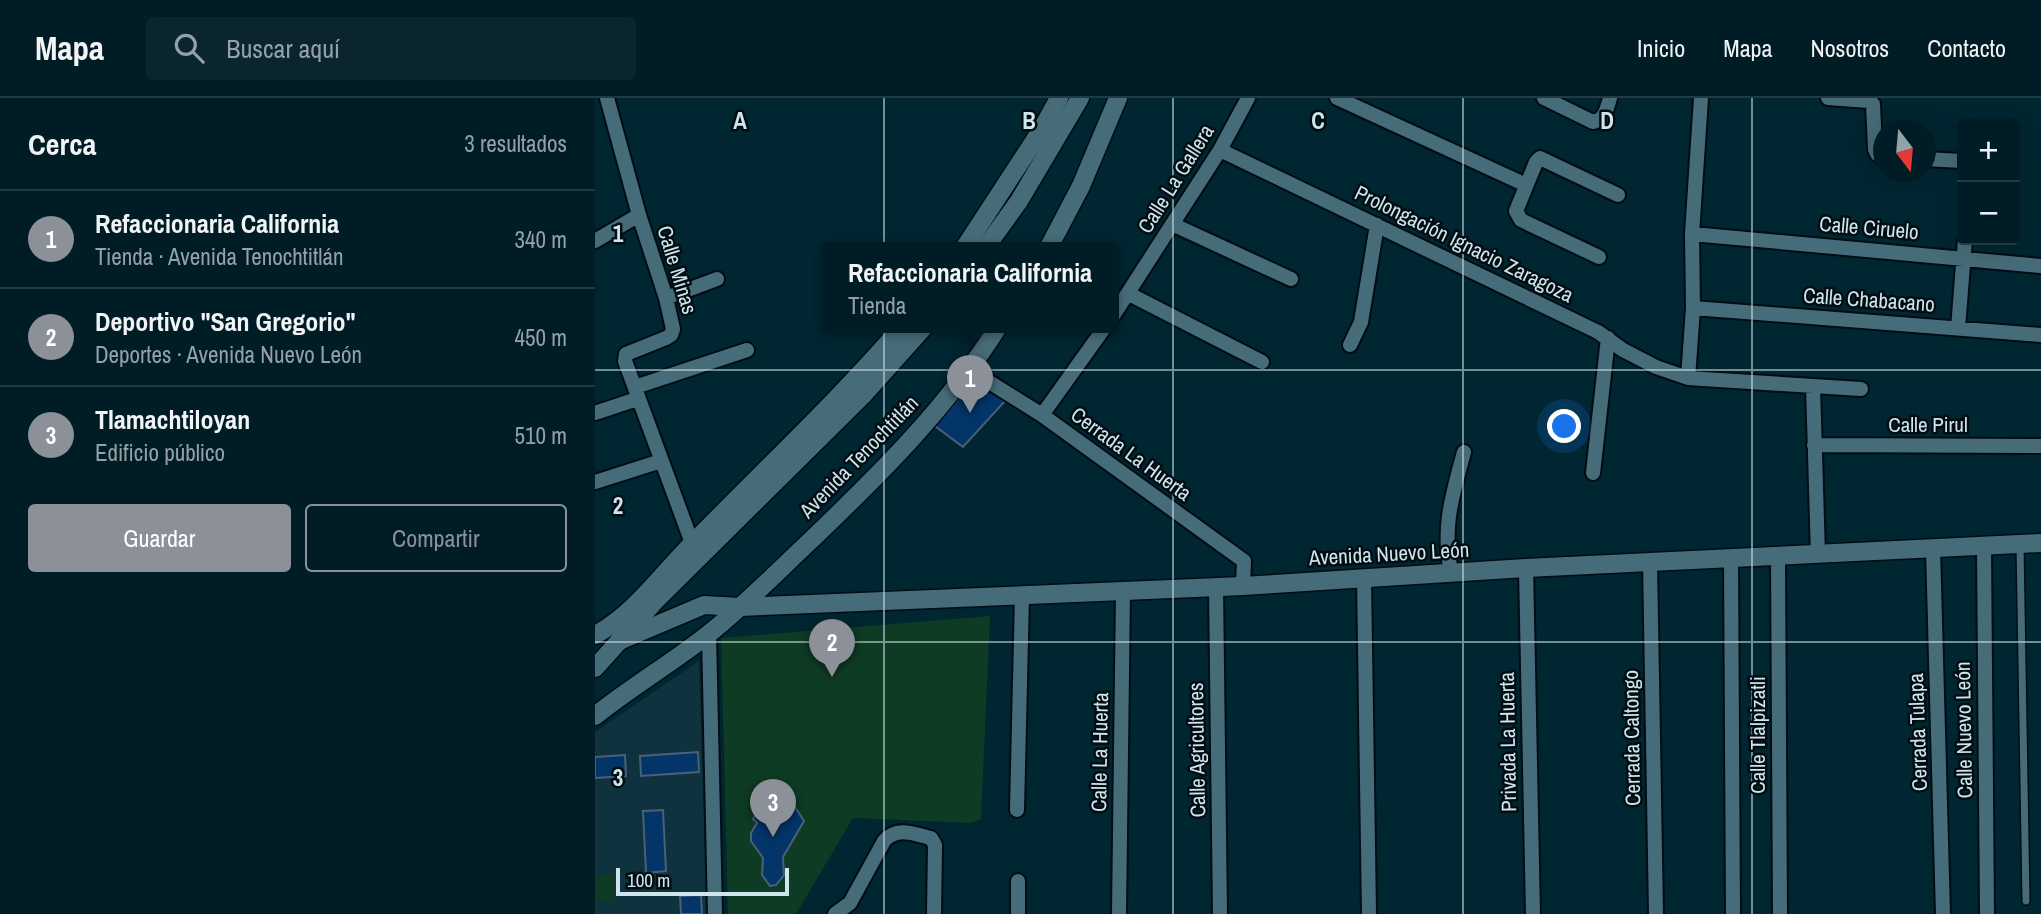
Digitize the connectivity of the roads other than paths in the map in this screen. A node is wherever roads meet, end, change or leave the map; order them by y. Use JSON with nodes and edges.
{"nodes":[{"id":1,"x":607,"y":98,"type":"edge"},
{"id":2,"x":1059,"y":98,"type":"edge"},
{"id":3,"x":1080,"y":98,"type":"edge"},
{"id":4,"x":1118,"y":98,"type":"edge"},
{"id":5,"x":1248,"y":98,"type":"edge"},
{"id":6,"x":1337,"y":98,"type":"edge"},
{"id":7,"x":1544,"y":98,"type":"edge"},
{"id":8,"x":1610,"y":98,"type":"edge"},
{"id":9,"x":1701,"y":98,"type":"edge"},
{"id":10,"x":1828,"y":98,"type":"edge"},
{"id":11,"x":1874,"y":119,"type":"edge"},
{"id":12,"x":1220,"y":150,"type":"junction"},
{"id":13,"x":1936,"y":160,"type":"edge"},
{"id":14,"x":1957,"y":161,"type":"edge"},
{"id":15,"x":1526,"y":185,"type":"junction"},
{"id":16,"x":1618,"y":195,"type":"dead end"},
{"id":17,"x":639,"y":215,"type":"junction"},
{"id":18,"x":1173,"y":224,"type":"junction"},
{"id":19,"x":1377,"y":225,"type":"junction"},
{"id":20,"x":1692,"y":234,"type":"junction"},
{"id":21,"x":595,"y":241,"type":"edge"},
{"id":22,"x":968,"y":242,"type":"edge"},
{"id":23,"x":990,"y":242,"type":"edge"},
{"id":24,"x":1052,"y":242,"type":"edge"},
{"id":25,"x":1965,"y":245,"type":"edge"},
{"id":26,"x":1599,"y":257,"type":"dead end"},
{"id":27,"x":1964,"y":258,"type":"junction"},
{"id":28,"x":2041,"y":266,"type":"edge"},
{"id":29,"x":717,"y":279,"type":"dead end"},
{"id":30,"x":1291,"y":279,"type":"dead end"},
{"id":31,"x":1129,"y":294,"type":"junction"},
{"id":32,"x":666,"y":298,"type":"junction"},
{"id":33,"x":1693,"y":308,"type":"junction"},
{"id":34,"x":1119,"y":309,"type":"edge"},
{"id":35,"x":1958,"y":328,"type":"junction"},
{"id":36,"x":896,"y":333,"type":"edge"},
{"id":37,"x":919,"y":333,"type":"edge"},
{"id":38,"x":994,"y":333,"type":"edge"},
{"id":39,"x":1101,"y":333,"type":"edge"},
{"id":40,"x":2041,"y":335,"type":"edge"},
{"id":41,"x":1608,"y":338,"type":"junction"},
{"id":42,"x":1350,"y":345,"type":"dead end"},
{"id":43,"x":747,"y":350,"type":"dead end"},
{"id":44,"x":1262,"y":362,"type":"dead end"},
{"id":45,"x":970,"y":370,"type":"junction"},
{"id":46,"x":1688,"y":379,"type":"junction"},
{"id":47,"x":1813,"y":386,"type":"junction"},
{"id":48,"x":1861,"y":389,"type":"dead end"},
{"id":49,"x":636,"y":393,"type":"junction"},
{"id":50,"x":595,"y":413,"type":"edge"},
{"id":51,"x":1042,"y":415,"type":"junction"},
{"id":52,"x":1814,"y":445,"type":"junction"},
{"id":53,"x":2041,"y":446,"type":"edge"},
{"id":54,"x":1464,"y":452,"type":"dead end"},
{"id":55,"x":660,"y":461,"type":"junction"},
{"id":56,"x":1593,"y":473,"type":"dead end"},
{"id":57,"x":595,"y":482,"type":"edge"},
{"id":58,"x":692,"y":543,"type":"junction"},
{"id":59,"x":2041,"y":543,"type":"edge"},
{"id":60,"x":2020,"y":544,"type":"junction"},
{"id":61,"x":1984,"y":547,"type":"junction"},
{"id":62,"x":1933,"y":549,"type":"junction"},
{"id":63,"x":1818,"y":555,"type":"junction"},
{"id":64,"x":1778,"y":556,"type":"junction"},
{"id":65,"x":1731,"y":558,"type":"junction"},
{"id":66,"x":1650,"y":562,"type":"junction"},
{"id":67,"x":1526,"y":568,"type":"junction"},
{"id":68,"x":1451,"y":573,"type":"junction"},
{"id":69,"x":1364,"y":578,"type":"junction"},
{"id":70,"x":1216,"y":586,"type":"junction"},
{"id":71,"x":1243,"y":586,"type":"junction"},
{"id":72,"x":1123,"y":591,"type":"junction"},
{"id":73,"x":1022,"y":596,"type":"junction"},
{"id":74,"x":740,"y":607,"type":"junction"},
{"id":75,"x":623,"y":631,"type":"junction"},
{"id":76,"x":709,"y":634,"type":"junction"},
{"id":77,"x":595,"y":635,"type":"edge"},
{"id":78,"x":595,"y":652,"type":"edge"},
{"id":79,"x":595,"y":668,"type":"edge"},
{"id":80,"x":628,"y":689,"type":"junction"},
{"id":81,"x":595,"y":702,"type":"edge"},
{"id":82,"x":595,"y":716,"type":"edge"},
{"id":83,"x":1017,"y":810,"type":"dead end"},
{"id":84,"x":1018,"y":881,"type":"dead end"},
{"id":85,"x":2026,"y":901,"type":"dead end"},
{"id":86,"x":850,"y":908,"type":"edge"},
{"id":87,"x":715,"y":914,"type":"edge"},
{"id":88,"x":835,"y":914,"type":"edge"},
{"id":89,"x":934,"y":914,"type":"edge"},
{"id":90,"x":1018,"y":914,"type":"edge"},
{"id":91,"x":1119,"y":914,"type":"edge"},
{"id":92,"x":1220,"y":914,"type":"edge"},
{"id":93,"x":1369,"y":914,"type":"edge"},
{"id":94,"x":1532,"y":914,"type":"edge"},
{"id":95,"x":1656,"y":914,"type":"edge"},
{"id":96,"x":1733,"y":914,"type":"edge"},
{"id":97,"x":1780,"y":914,"type":"edge"},
{"id":98,"x":1943,"y":914,"type":"edge"},
{"id":99,"x":1987,"y":914,"type":"edge"}],
"edges":[{"from":1,"to":17,"type":"street","name":"Calle Minas"},
{"from":2,"to":22,"type":"street"},
{"from":3,"to":23,"type":"street"},
{"from":4,"to":24,"type":"street"},
{"from":5,"to":12,"type":"street","name":"Calle La Gallera"},
{"from":6,"to":15,"type":"street"},
{"from":7,"to":8,"type":"street"},
{"from":9,"to":20,"type":"street"},
{"from":10,"to":11,"type":"street"},
{"from":12,"to":18,"type":"street","name":"Calle La Gallera"},
{"from":12,"to":19,"type":"street","name":"Prolongación Ignacio Zaragoza"},
{"from":13,"to":14,"type":"street"},
{"from":15,"to":16,"type":"street"},
{"from":15,"to":26,"type":"street"},
{"from":17,"to":21,"type":"street"},
{"from":17,"to":32,"type":"street","name":"Calle Minas"},
{"from":18,"to":30,"type":"street"},
{"from":18,"to":31,"type":"street","name":"Calle La Gallera"},
{"from":19,"to":41,"type":"street","name":"Prolongación Ignacio Zaragoza"},
{"from":19,"to":42,"type":"street"},
{"from":20,"to":27,"type":"street","name":"Calle Ciruelo"},
{"from":20,"to":33,"type":"street"},
{"from":25,"to":27,"type":"street"},
{"from":27,"to":28,"type":"street","name":"Calle Ciruelo"},
{"from":27,"to":35,"type":"street"},
{"from":29,"to":32,"type":"street"},
{"from":31,"to":34,"type":"street","name":"Calle La Gallera"},
{"from":31,"to":44,"type":"street"},
{"from":32,"to":49,"type":"street","name":"Calle Minas"},
{"from":33,"to":35,"type":"street","name":"Calle Chabacano"},
{"from":33,"to":46,"type":"street"},
{"from":35,"to":40,"type":"street","name":"Calle Chabacano"},
{"from":36,"to":58,"type":"street"},
{"from":37,"to":75,"type":"street"},
{"from":38,"to":45,"type":"street","name":"Avenida Tenochtitlán"},
{"from":39,"to":51,"type":"street"},
{"from":41,"to":46,"type":"street","name":"Prolongación Ignacio Zaragoza"},
{"from":41,"to":56,"type":"street"},
{"from":43,"to":49,"type":"street"},
{"from":45,"to":51,"type":"street","name":"Cerrada La Huerta"},
{"from":45,"to":74,"type":"street","name":"Avenida Tenochtitlán"},
{"from":46,"to":47,"type":"street","name":"Prolongación Ignacio Zaragoza"},
{"from":47,"to":48,"type":"street","name":"Prolongación Ignacio Zaragoza"},
{"from":47,"to":52,"type":"street"},
{"from":49,"to":50,"type":"street"},
{"from":49,"to":55,"type":"street","name":"Calle Minas"},
{"from":51,"to":71,"type":"street","name":"Cerrada La Huerta"},
{"from":52,"to":53,"type":"street","name":"Calle Pirul"},
{"from":52,"to":63,"type":"street"},
{"from":54,"to":68,"type":"street"},
{"from":55,"to":57,"type":"street"},
{"from":55,"to":58,"type":"street","name":"Calle Minas"},
{"from":58,"to":75,"type":"street"},
{"from":59,"to":60,"type":"street","name":"Avenida Nuevo León"},
{"from":60,"to":61,"type":"street","name":"Avenida Nuevo León"},
{"from":60,"to":85,"type":"lane"},
{"from":61,"to":62,"type":"street","name":"Avenida Nuevo León"},
{"from":61,"to":99,"type":"street","name":"Calle Nuevo León"},
{"from":62,"to":63,"type":"street","name":"Avenida Nuevo León"},
{"from":62,"to":98,"type":"street","name":"Cerrada Tulapa"},
{"from":63,"to":64,"type":"street","name":"Avenida Nuevo León"},
{"from":64,"to":65,"type":"street","name":"Avenida Nuevo León"},
{"from":64,"to":97,"type":"street","name":"Calle Tlalpizatli"},
{"from":65,"to":66,"type":"street","name":"Avenida Nuevo León"},
{"from":65,"to":96,"type":"street"},
{"from":66,"to":67,"type":"street","name":"Avenida Nuevo León"},
{"from":66,"to":95,"type":"street","name":"Cerrada Caltongo"},
{"from":67,"to":68,"type":"street","name":"Avenida Nuevo León"},
{"from":67,"to":94,"type":"street","name":"Privada La Huerta"},
{"from":68,"to":69,"type":"street","name":"Avenida Nuevo León"},
{"from":69,"to":71,"type":"street","name":"Avenida Nuevo León"},
{"from":69,"to":93,"type":"street"},
{"from":70,"to":71,"type":"street","name":"Avenida Nuevo León"},
{"from":70,"to":72,"type":"street","name":"Avenida Nuevo León"},
{"from":70,"to":92,"type":"street","name":"Calle Agricultores"},
{"from":72,"to":73,"type":"street","name":"Avenida Nuevo León"},
{"from":72,"to":91,"type":"street","name":"Calle La Huerta"},
{"from":73,"to":74,"type":"street","name":"Avenida Nuevo León"},
{"from":73,"to":83,"type":"street"},
{"from":74,"to":75,"type":"street","name":"Avenida Nuevo León"},
{"from":74,"to":76,"type":"street","name":"Avenida Tenochtitlán"},
{"from":75,"to":77,"type":"street"},
{"from":75,"to":78,"type":"street"},
{"from":75,"to":79,"type":"street"},
{"from":76,"to":80,"type":"street","name":"Avenida Tenochtitlán"},
{"from":76,"to":87,"type":"street"},
{"from":80,"to":81,"type":"street"},
{"from":80,"to":82,"type":"street"},
{"from":84,"to":90,"type":"street"},
{"from":86,"to":88,"type":"street"},
{"from":86,"to":89,"type":"street"}]}
